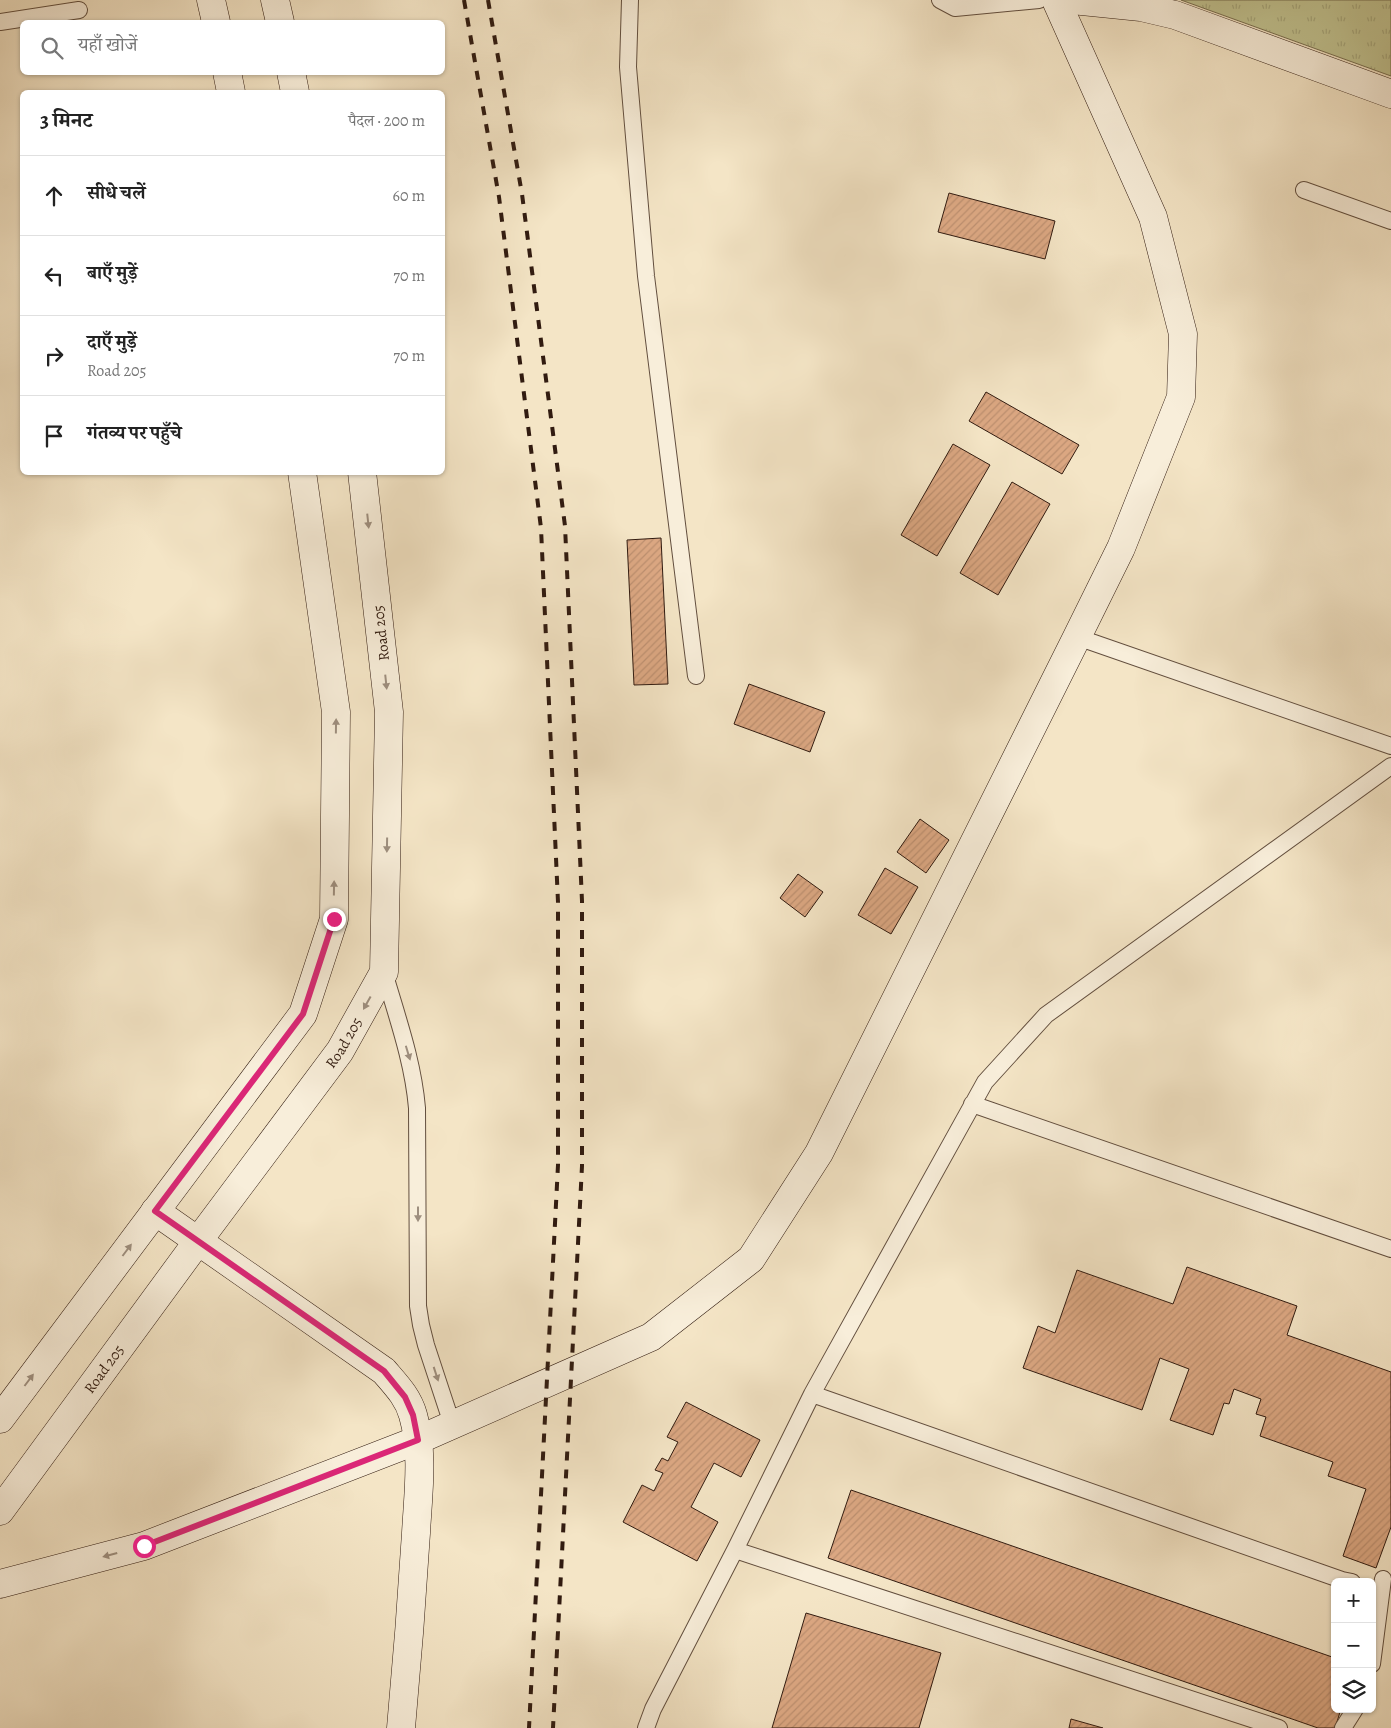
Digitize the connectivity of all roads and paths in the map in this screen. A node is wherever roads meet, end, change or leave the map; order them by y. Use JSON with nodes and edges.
{"nodes":[{"id":1,"x":211,"y":0,"type":"edge"},
{"id":2,"x":275,"y":0,"type":"edge"},
{"id":3,"x":630,"y":0,"type":"edge"},
{"id":4,"x":940,"y":0,"type":"edge"},
{"id":5,"x":1039,"y":0,"type":"edge"},
{"id":6,"x":1056,"y":0,"type":"edge"},
{"id":7,"x":1072,"y":0,"type":"edge"},
{"id":8,"x":79,"y":10,"type":"dead end"},
{"id":9,"x":216,"y":20,"type":"edge"},
{"id":10,"x":280,"y":20,"type":"edge"},
{"id":11,"x":0,"y":22,"type":"edge"},
{"id":12,"x":228,"y":75,"type":"edge"},
{"id":13,"x":292,"y":75,"type":"edge"},
{"id":14,"x":231,"y":90,"type":"edge"},
{"id":15,"x":295,"y":90,"type":"edge"},
{"id":16,"x":1391,"y":94,"type":"edge"},
{"id":17,"x":1304,"y":190,"type":"dead end"},
{"id":18,"x":1391,"y":221,"type":"edge"},
{"id":19,"x":302,"y":475,"type":"edge"},
{"id":20,"x":362,"y":475,"type":"edge"},
{"id":21,"x":1077,"y":637,"type":"junction"},
{"id":22,"x":696,"y":676,"type":"dead end"},
{"id":23,"x":1391,"y":746,"type":"edge"},
{"id":24,"x":1391,"y":766,"type":"edge"},
{"id":25,"x":384,"y":972,"type":"junction"},
{"id":26,"x":972,"y":1104,"type":"junction"},
{"id":27,"x":155,"y":1211,"type":"junction"},
{"id":28,"x":198,"y":1240,"type":"junction"},
{"id":29,"x":1391,"y":1249,"type":"edge"},
{"id":30,"x":812,"y":1394,"type":"junction"},
{"id":31,"x":0,"y":1419,"type":"edge"},
{"id":32,"x":452,"y":1424,"type":"junction"},
{"id":33,"x":418,"y":1440,"type":"junction"},
{"id":34,"x":0,"y":1511,"type":"edge"},
{"id":35,"x":735,"y":1550,"type":"junction"},
{"id":36,"x":1336,"y":1578,"type":"edge"},
{"id":37,"x":1381,"y":1578,"type":"edge"},
{"id":38,"x":0,"y":1584,"type":"edge"},
{"id":39,"x":1376,"y":1626,"type":"edge"},
{"id":40,"x":1352,"y":1713,"type":"edge"},
{"id":41,"x":401,"y":1728,"type":"edge"},
{"id":42,"x":646,"y":1728,"type":"edge"},
{"id":43,"x":1279,"y":1728,"type":"edge"},
{"id":44,"x":1343,"y":1728,"type":"edge"}],
"edges":[{"from":1,"to":9,"type":"street"},
{"from":2,"to":10,"type":"street"},
{"from":3,"to":22,"type":"lane"},
{"from":4,"to":5,"type":"lane"},
{"from":6,"to":21,"type":"street"},
{"from":7,"to":16,"type":"street"},
{"from":8,"to":11,"type":"lane"},
{"from":12,"to":14,"type":"street"},
{"from":13,"to":15,"type":"street"},
{"from":17,"to":18,"type":"lane"},
{"from":27,"to":19,"type":"street","one_way":true},
{"from":20,"to":25,"type":"street","name":"Road 205","one_way":true},
{"from":21,"to":23,"type":"lane"},
{"from":21,"to":32,"type":"street"},
{"from":24,"to":26,"type":"lane"},
{"from":25,"to":28,"type":"street","name":"Road 205","one_way":true},
{"from":25,"to":32,"type":"lane","one_way":true},
{"from":26,"to":29,"type":"lane"},
{"from":26,"to":30,"type":"lane"},
{"from":27,"to":28,"type":"street"},
{"from":31,"to":27,"type":"street","one_way":true},
{"from":28,"to":33,"type":"street"},
{"from":28,"to":34,"type":"street","name":"Road 205"},
{"from":30,"to":35,"type":"lane"},
{"from":30,"to":36,"type":"lane"},
{"from":32,"to":33,"type":"street"},
{"from":33,"to":38,"type":"street","one_way":true},
{"from":33,"to":41,"type":"street"},
{"from":35,"to":42,"type":"lane"},
{"from":35,"to":43,"type":"lane"},
{"from":37,"to":39,"type":"lane"},
{"from":40,"to":44,"type":"lane"}]}
